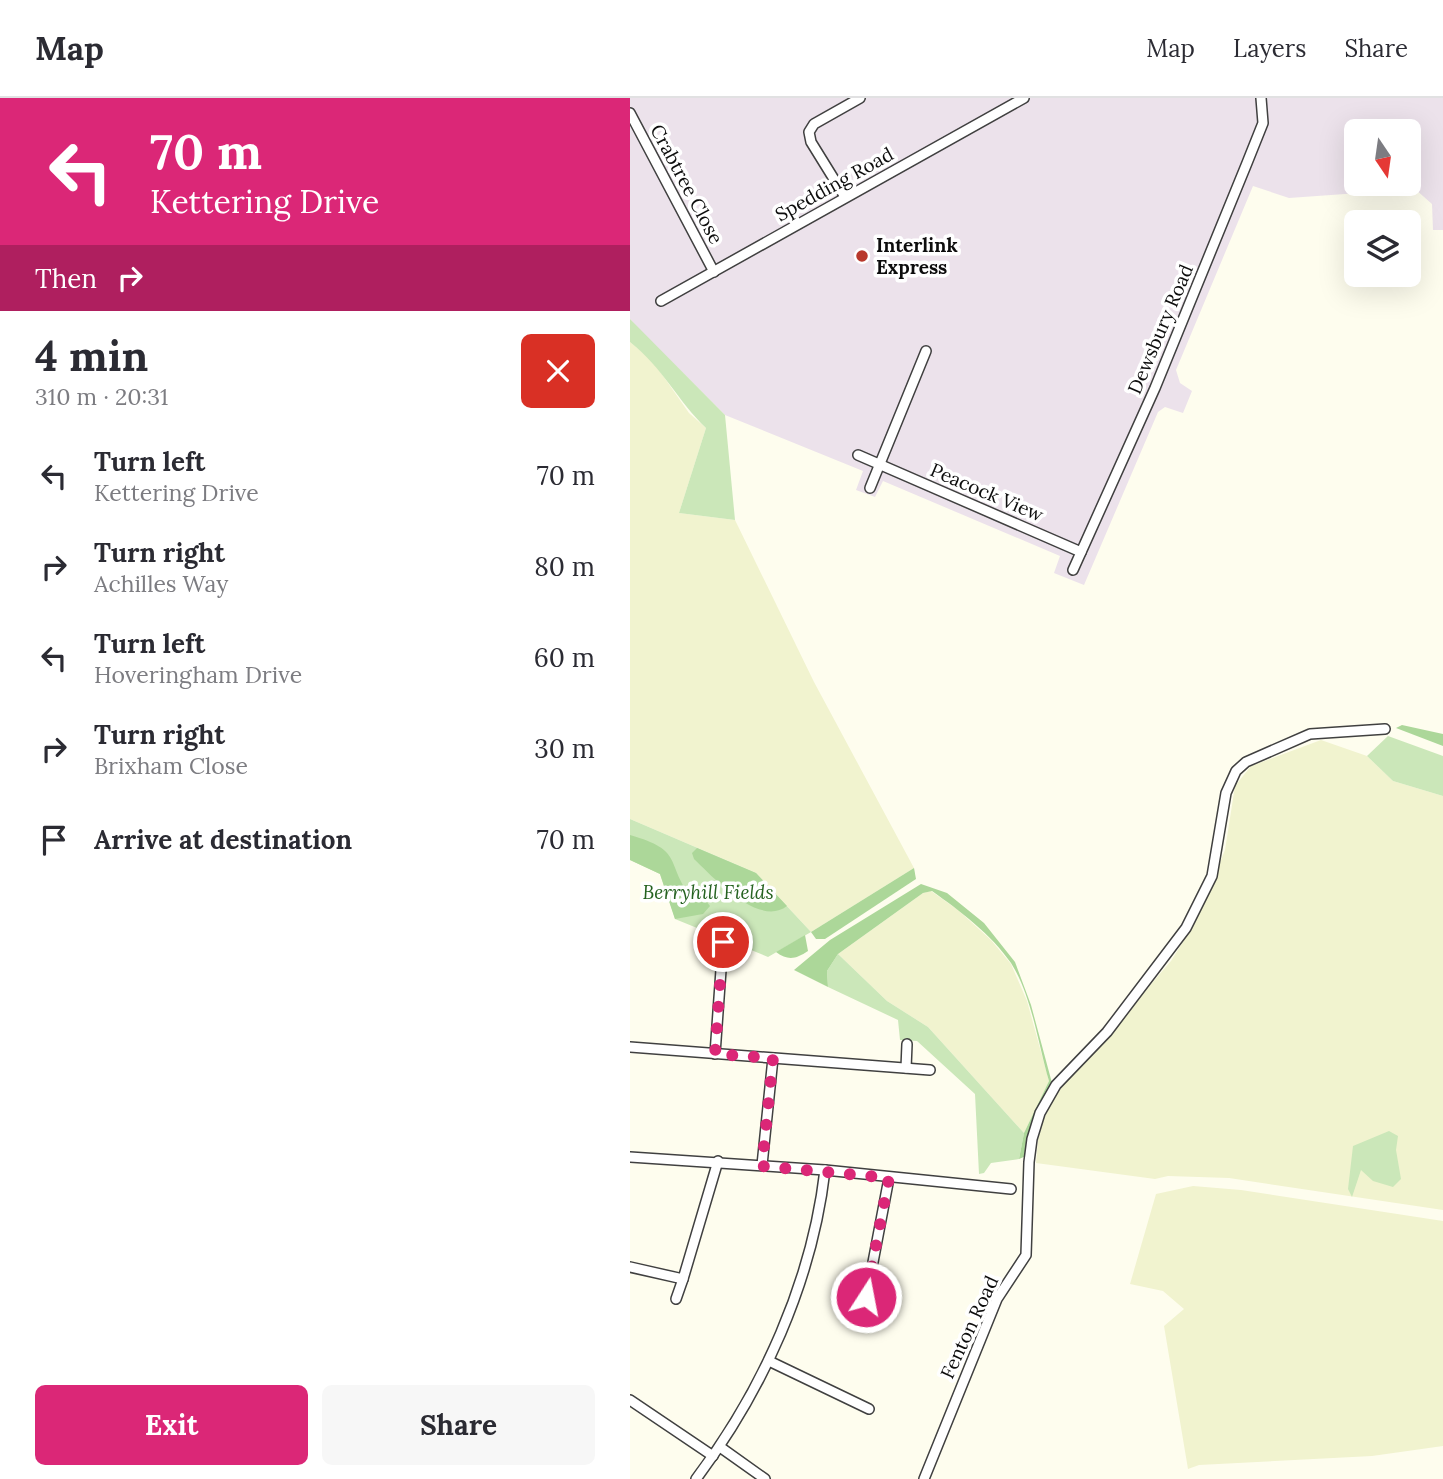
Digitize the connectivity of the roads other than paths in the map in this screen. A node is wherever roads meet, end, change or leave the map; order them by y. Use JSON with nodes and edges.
{"nodes":[{"id":1,"x":860,"y":98,"type":"edge"},
{"id":2,"x":1024,"y":98,"type":"edge"},
{"id":3,"x":1261,"y":98,"type":"edge"},
{"id":4,"x":630,"y":113,"type":"edge"},
{"id":5,"x":845,"y":197,"type":"junction"},
{"id":6,"x":713,"y":272,"type":"junction"},
{"id":7,"x":661,"y":301,"type":"dead end"},
{"id":8,"x":926,"y":351,"type":"dead end"},
{"id":9,"x":858,"y":455,"type":"dead end"},
{"id":10,"x":879,"y":465,"type":"junction"},
{"id":11,"x":870,"y":488,"type":"dead end"},
{"id":12,"x":1081,"y":552,"type":"junction"},
{"id":13,"x":1073,"y":570,"type":"dead end"},
{"id":14,"x":1385,"y":729,"type":"dead end"},
{"id":15,"x":723,"y":942,"type":"dead end"},
{"id":16,"x":709,"y":963,"type":"dead end"},
{"id":17,"x":722,"y":964,"type":"junction"},
{"id":18,"x":907,"y":1044,"type":"dead end"},
{"id":19,"x":630,"y":1047,"type":"edge"},
{"id":20,"x":715,"y":1054,"type":"junction"},
{"id":21,"x":773,"y":1058,"type":"junction"},
{"id":22,"x":906,"y":1068,"type":"junction"},
{"id":23,"x":930,"y":1070,"type":"dead end"},
{"id":24,"x":630,"y":1157,"type":"edge"},
{"id":25,"x":718,"y":1161,"type":"junction"},
{"id":26,"x":762,"y":1166,"type":"junction"},
{"id":27,"x":825,"y":1170,"type":"junction"},
{"id":28,"x":889,"y":1178,"type":"junction"},
{"id":29,"x":1010,"y":1189,"type":"dead end"},
{"id":30,"x":630,"y":1267,"type":"edge"},
{"id":31,"x":683,"y":1279,"type":"junction"},
{"id":32,"x":676,"y":1298,"type":"dead end"},
{"id":33,"x":862,"y":1320,"type":"dead end"},
{"id":34,"x":769,"y":1361,"type":"junction"},
{"id":35,"x":630,"y":1400,"type":"edge"},
{"id":36,"x":869,"y":1409,"type":"dead end"},
{"id":37,"x":720,"y":1447,"type":"junction"},
{"id":38,"x":713,"y":1456,"type":"junction"},
{"id":39,"x":696,"y":1479,"type":"edge"},
{"id":40,"x":765,"y":1479,"type":"edge"},
{"id":41,"x":924,"y":1479,"type":"edge"}],
"edges":[{"from":1,"to":5,"type":"street"},
{"from":2,"to":5,"type":"street","name":"Spedding Road"},
{"from":3,"to":12,"type":"street","name":"Dewsbury Road"},
{"from":4,"to":6,"type":"street","name":"Crabtree Close"},
{"from":5,"to":6,"type":"street","name":"Spedding Road"},
{"from":6,"to":7,"type":"street","name":"Spedding Road"},
{"from":8,"to":10,"type":"street"},
{"from":9,"to":10,"type":"street","name":"Peacock View"},
{"from":10,"to":11,"type":"street"},
{"from":10,"to":12,"type":"street","name":"Peacock View"},
{"from":12,"to":13,"type":"street","name":"Dewsbury Road"},
{"from":14,"to":41,"type":"street","name":"Fenton Road"},
{"from":15,"to":17,"type":"street"},
{"from":16,"to":17,"type":"street"},
{"from":17,"to":20,"type":"street"},
{"from":18,"to":22,"type":"street"},
{"from":19,"to":20,"type":"street"},
{"from":20,"to":21,"type":"street"},
{"from":21,"to":22,"type":"street"},
{"from":21,"to":26,"type":"street"},
{"from":22,"to":23,"type":"street"},
{"from":24,"to":25,"type":"street"},
{"from":25,"to":26,"type":"street"},
{"from":25,"to":31,"type":"street"},
{"from":26,"to":27,"type":"street"},
{"from":27,"to":28,"type":"street"},
{"from":27,"to":34,"type":"street"},
{"from":28,"to":29,"type":"street"},
{"from":28,"to":33,"type":"street"},
{"from":30,"to":31,"type":"street"},
{"from":31,"to":32,"type":"street"},
{"from":34,"to":36,"type":"street"},
{"from":34,"to":37,"type":"street"},
{"from":35,"to":38,"type":"street"},
{"from":37,"to":38,"type":"street"},
{"from":37,"to":40,"type":"street"},
{"from":38,"to":39,"type":"street"}]}
